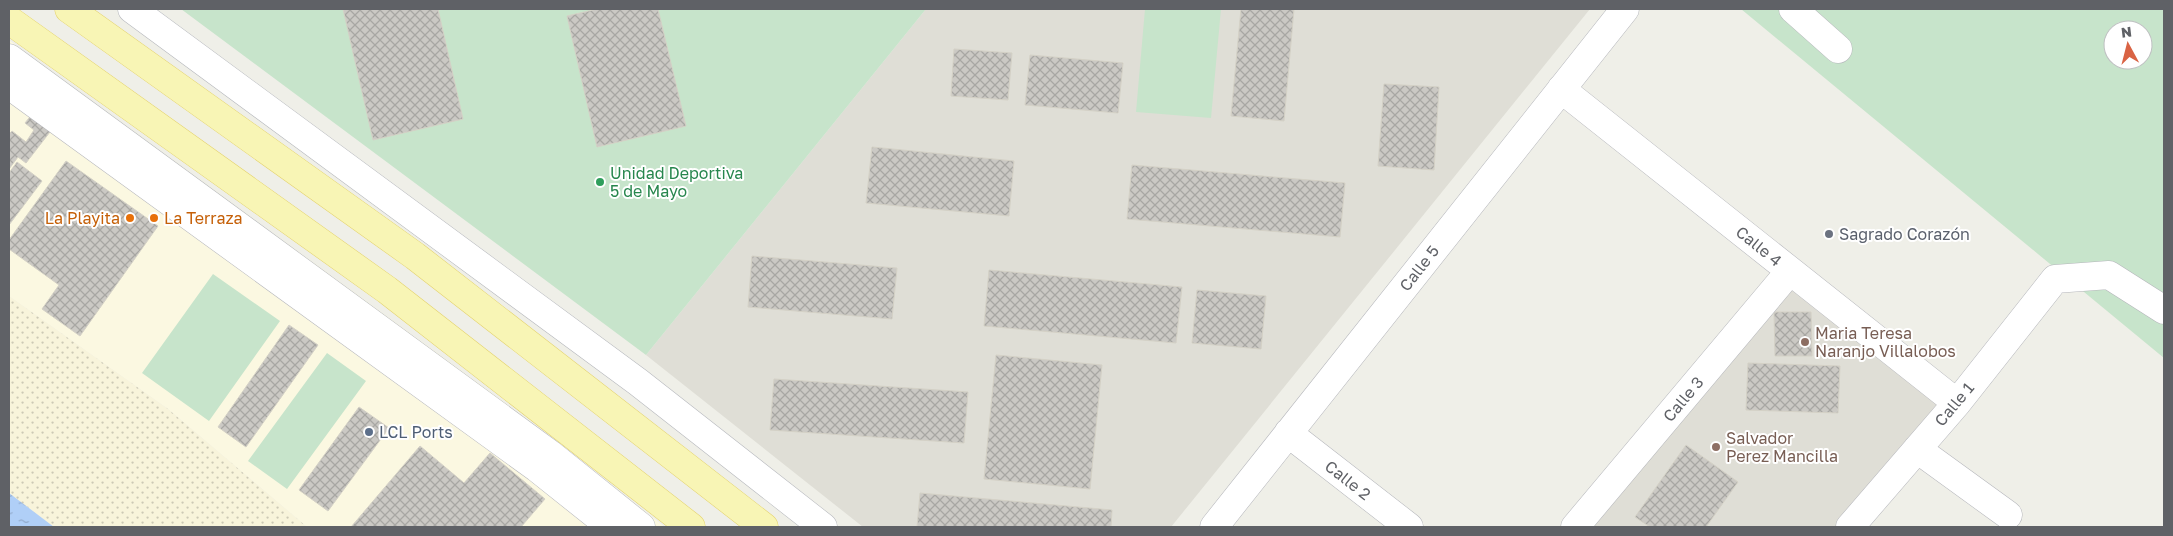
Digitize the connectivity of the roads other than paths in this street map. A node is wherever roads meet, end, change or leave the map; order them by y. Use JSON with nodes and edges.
{"nodes":[{"id":1,"x":69,"y":9,"type":"edge"},
{"id":2,"x":103,"y":9,"type":"edge"},
{"id":3,"x":132,"y":9,"type":"edge"},
{"id":4,"x":1624,"y":9,"type":"edge"},
{"id":5,"x":1793,"y":9,"type":"edge"},
{"id":6,"x":9,"y":20,"type":"edge"},
{"id":7,"x":119,"y":44,"type":"junction"},
{"id":8,"x":1838,"y":49,"type":"dead end"},
{"id":9,"x":9,"y":58,"type":"edge"},
{"id":10,"x":9,"y":86,"type":"edge"},
{"id":11,"x":1561,"y":89,"type":"junction"},
{"id":12,"x":1790,"y":271,"type":"junction"},
{"id":13,"x":2164,"y":310,"type":"edge"},
{"id":14,"x":1957,"y":403,"type":"junction"},
{"id":15,"x":1288,"y":433,"type":"junction"},
{"id":16,"x":1917,"y":449,"type":"junction"},
{"id":17,"x":2008,"y":515,"type":"dead end"},
{"id":18,"x":610,"y":527,"type":"edge"},
{"id":19,"x":641,"y":527,"type":"edge"},
{"id":20,"x":691,"y":527,"type":"edge"},
{"id":21,"x":764,"y":527,"type":"edge"},
{"id":22,"x":823,"y":527,"type":"edge"},
{"id":23,"x":1214,"y":527,"type":"edge"},
{"id":24,"x":1409,"y":527,"type":"edge"},
{"id":25,"x":1576,"y":527,"type":"edge"},
{"id":26,"x":1850,"y":527,"type":"edge"}],
"edges":[{"from":1,"to":7,"type":"main road"},
{"from":2,"to":7,"type":"main road"},
{"from":3,"to":22,"type":"street"},
{"from":4,"to":11,"type":"street","name":"Calle 5"},
{"from":5,"to":8,"type":"street"},
{"from":6,"to":20,"type":"main road"},
{"from":7,"to":21,"type":"main road"},
{"from":9,"to":19,"type":"street"},
{"from":10,"to":18,"type":"street"},
{"from":11,"to":12,"type":"street","name":"Calle 4"},
{"from":11,"to":15,"type":"street","name":"Calle 5"},
{"from":12,"to":14,"type":"street","name":"Calle 4"},
{"from":12,"to":25,"type":"street","name":"Calle 3"},
{"from":13,"to":14,"type":"street","name":"Calle 1"},
{"from":14,"to":16,"type":"street","name":"Calle 1"},
{"from":15,"to":23,"type":"street","name":"Calle 5"},
{"from":15,"to":24,"type":"street","name":"Calle 2"},
{"from":16,"to":17,"type":"street"},
{"from":16,"to":26,"type":"street","name":"Calle 1"}]}
